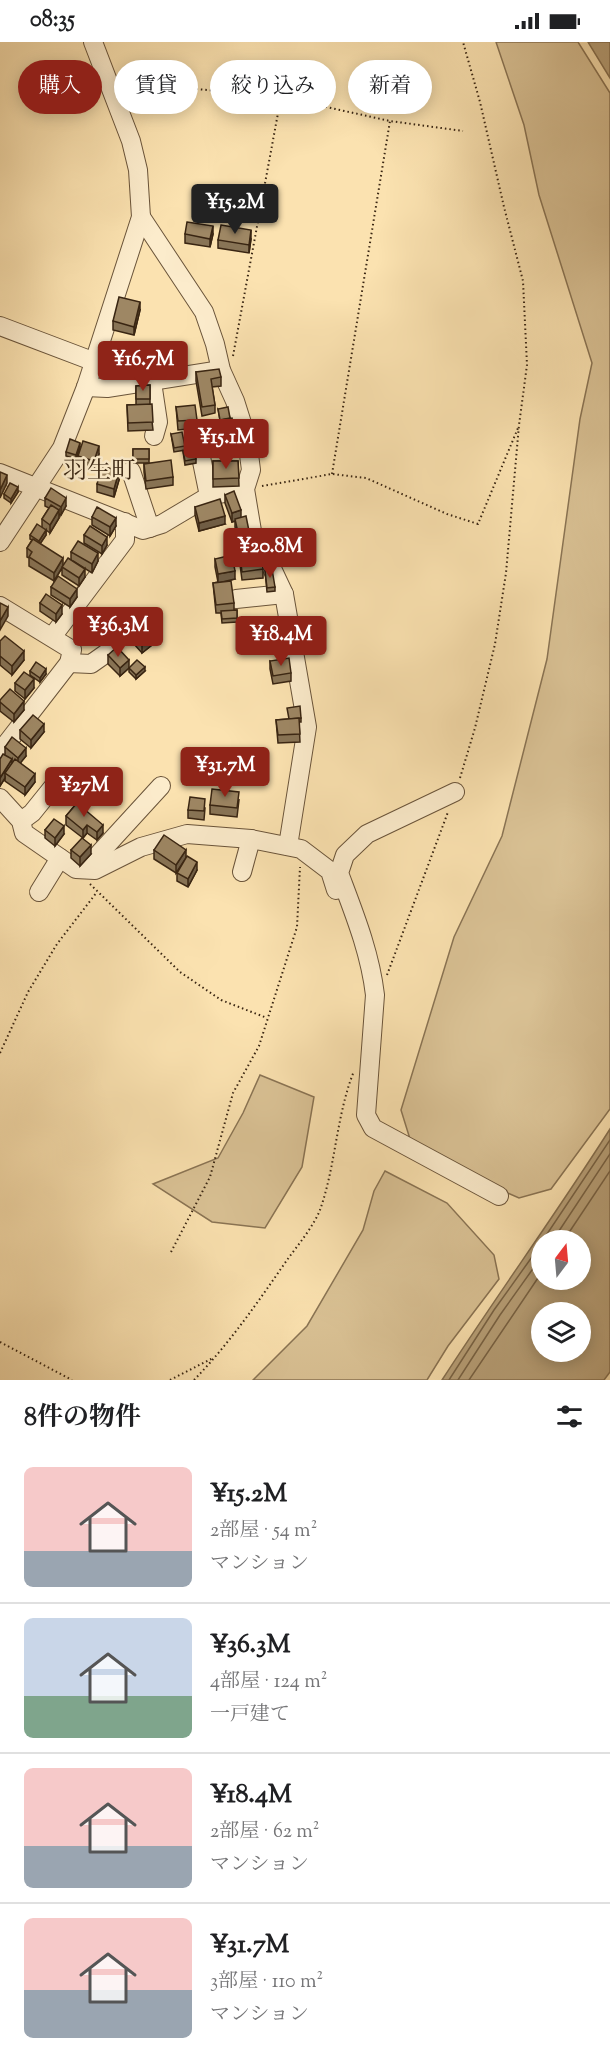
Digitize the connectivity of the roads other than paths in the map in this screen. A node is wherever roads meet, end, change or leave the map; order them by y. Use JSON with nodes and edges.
{"nodes":[{"id":1,"x":93,"y":42,"type":"edge"},
{"id":2,"x":141,"y":217,"type":"junction"},
{"id":3,"x":0,"y":326,"type":"edge"},
{"id":4,"x":95,"y":362,"type":"junction"},
{"id":5,"x":227,"y":366,"type":"junction"},
{"id":6,"x":152,"y":382,"type":"junction"},
{"id":7,"x":86,"y":387,"type":"junction"},
{"id":8,"x":154,"y":436,"type":"dead end"},
{"id":9,"x":200,"y":452,"type":"dead end"},
{"id":10,"x":131,"y":471,"type":"dead end"},
{"id":11,"x":0,"y":473,"type":"edge"},
{"id":12,"x":36,"y":486,"type":"junction"},
{"id":13,"x":245,"y":489,"type":"junction"},
{"id":14,"x":209,"y":496,"type":"junction"},
{"id":15,"x":125,"y":522,"type":"junction"},
{"id":16,"x":150,"y":528,"type":"junction"},
{"id":17,"x":0,"y":542,"type":"edge"},
{"id":18,"x":284,"y":594,"type":"junction"},
{"id":19,"x":236,"y":599,"type":"edge"},
{"id":20,"x":0,"y":606,"type":"edge"},
{"id":21,"x":52,"y":637,"type":"junction"},
{"id":22,"x":108,"y":652,"type":"edge"},
{"id":23,"x":69,"y":663,"type":"junction"},
{"id":24,"x":0,"y":752,"type":"edge"},
{"id":25,"x":61,"y":777,"type":"dead end"},
{"id":26,"x":161,"y":786,"type":"dead end"},
{"id":27,"x":455,"y":792,"type":"road end"},
{"id":28,"x":0,"y":798,"type":"edge"},
{"id":29,"x":21,"y":821,"type":"junction"},
{"id":30,"x":251,"y":838,"type":"junction"},
{"id":31,"x":295,"y":848,"type":"junction"},
{"id":32,"x":60,"y":858,"type":"junction"},
{"id":33,"x":80,"y":869,"type":"junction"},
{"id":34,"x":242,"y":872,"type":"dead end"},
{"id":35,"x":39,"y":892,"type":"dead end"},
{"id":36,"x":380,"y":976,"type":"junction"},
{"id":37,"x":500,"y":1196,"type":"dead end"}],
"edges":[{"from":1,"to":2,"type":"street"},
{"from":2,"to":4,"type":"street"},
{"from":2,"to":5,"type":"street"},
{"from":3,"to":4,"type":"street"},
{"from":4,"to":7,"type":"street"},
{"from":5,"to":6,"type":"street"},
{"from":5,"to":13,"type":"street"},
{"from":6,"to":7,"type":"street"},
{"from":6,"to":8,"type":"street"},
{"from":7,"to":12,"type":"street"},
{"from":9,"to":14,"type":"street"},
{"from":10,"to":16,"type":"street"},
{"from":11,"to":12,"type":"street"},
{"from":12,"to":15,"type":"street"},
{"from":12,"to":17,"type":"street"},
{"from":13,"to":14,"type":"street"},
{"from":13,"to":18,"type":"street"},
{"from":14,"to":16,"type":"street"},
{"from":15,"to":16,"type":"street"},
{"from":15,"to":21,"type":"street"},
{"from":18,"to":19,"type":"street"},
{"from":18,"to":31,"type":"street"},
{"from":20,"to":21,"type":"street"},
{"from":21,"to":23,"type":"street"},
{"from":22,"to":23,"type":"street"},
{"from":23,"to":24,"type":"street"},
{"from":25,"to":29,"type":"street"},
{"from":26,"to":33,"type":"street"},
{"from":27,"to":36,"type":"street"},
{"from":28,"to":29,"type":"street"},
{"from":29,"to":32,"type":"street"},
{"from":30,"to":31,"type":"street"},
{"from":30,"to":33,"type":"street"},
{"from":30,"to":34,"type":"street"},
{"from":31,"to":36,"type":"street"},
{"from":32,"to":33,"type":"street"},
{"from":32,"to":35,"type":"street"},
{"from":36,"to":37,"type":"street"}]}
